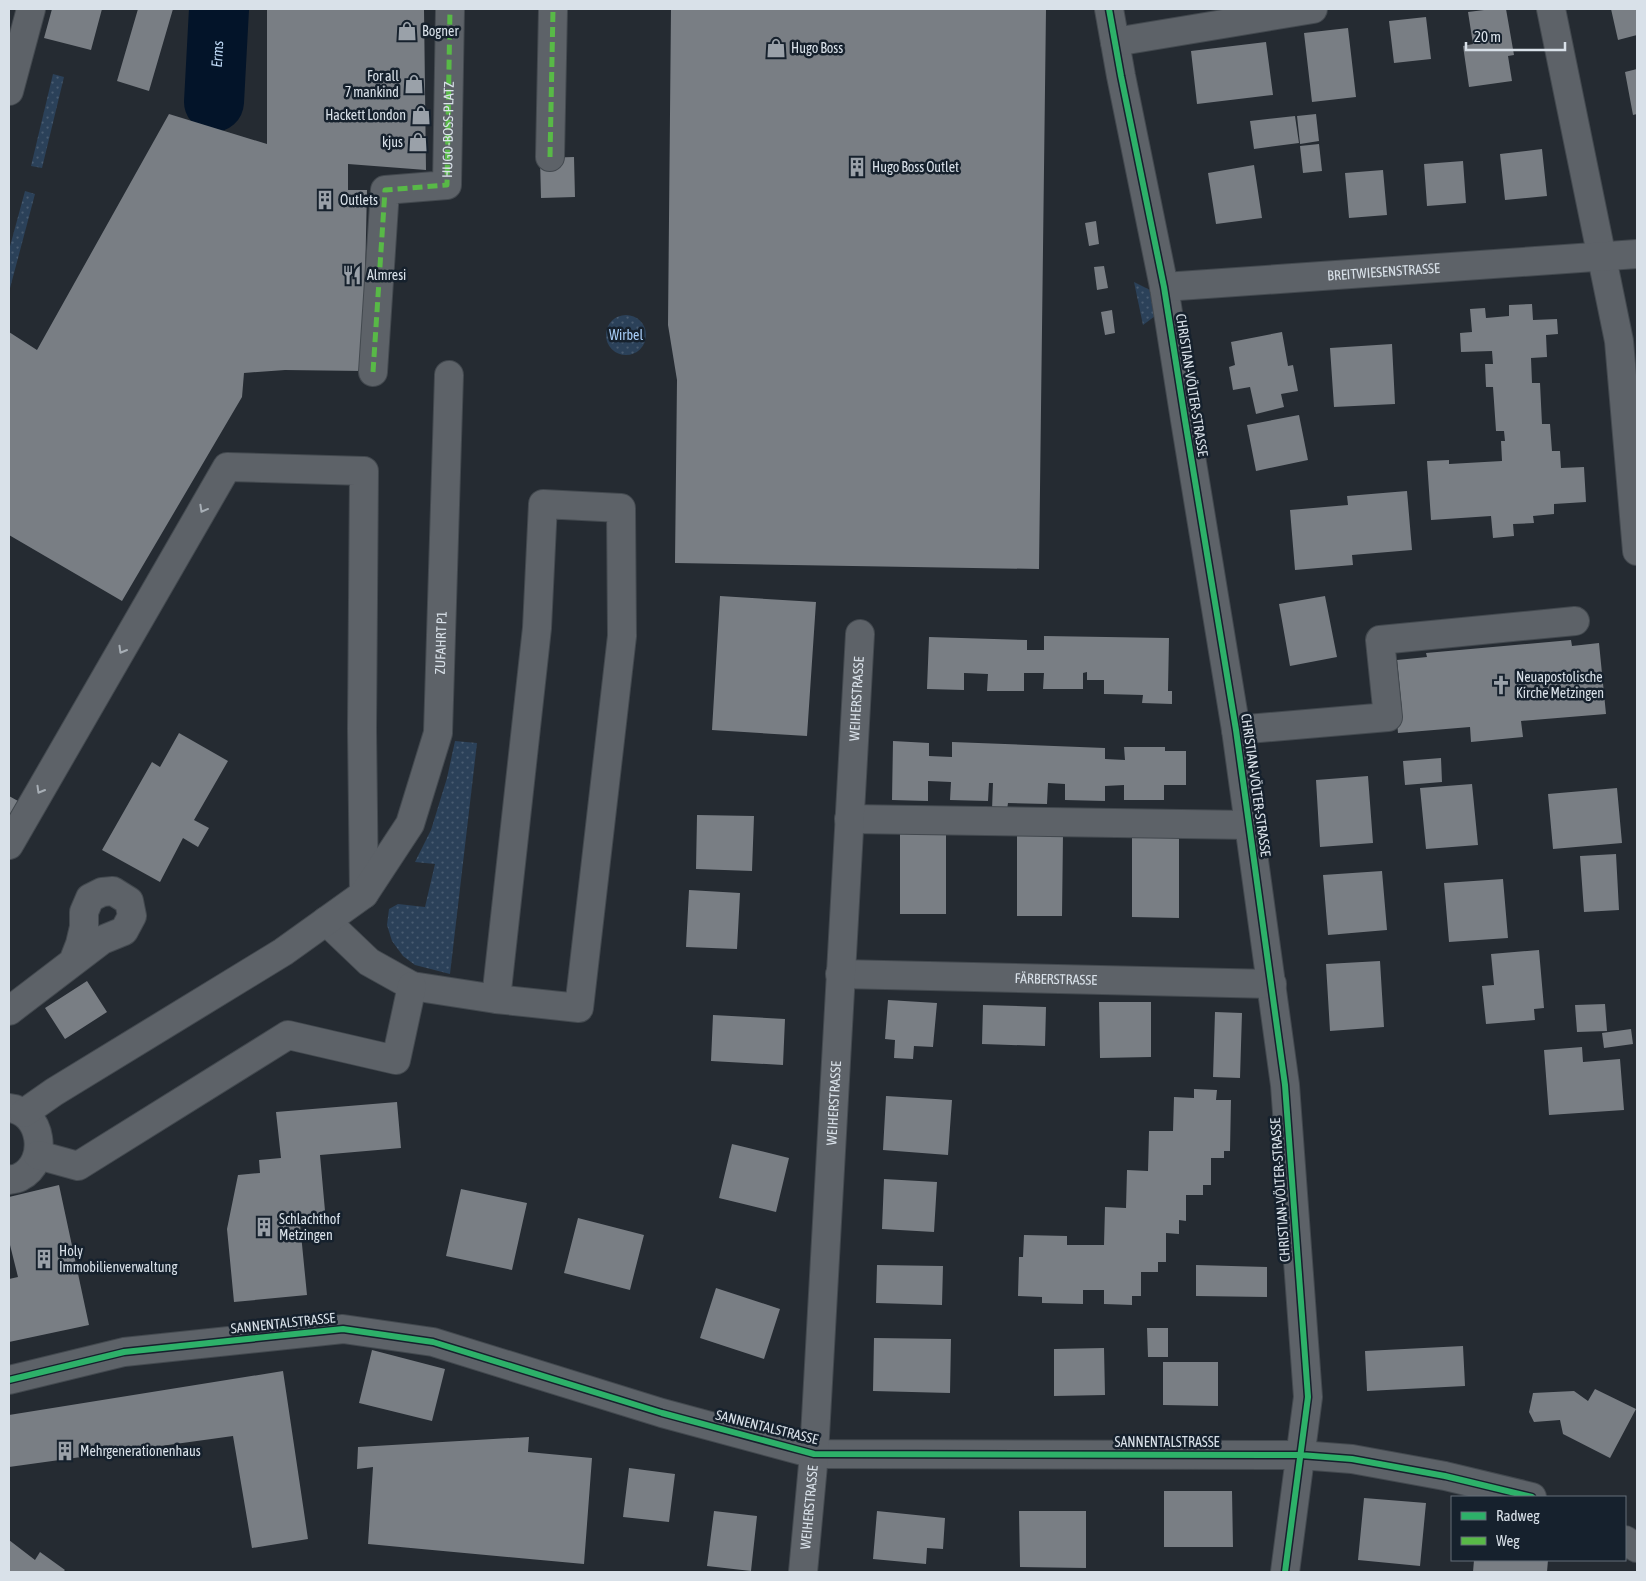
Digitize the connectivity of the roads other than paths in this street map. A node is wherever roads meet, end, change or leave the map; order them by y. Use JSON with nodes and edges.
{"nodes":[{"id":1,"x":32,"y":9,"type":"edge"},
{"id":2,"x":450,"y":9,"type":"edge"},
{"id":3,"x":552,"y":9,"type":"edge"},
{"id":4,"x":1109,"y":9,"type":"edge"},
{"id":5,"x":1313,"y":9,"type":"edge"},
{"id":6,"x":1550,"y":9,"type":"edge"},
{"id":7,"x":1115,"y":42,"type":"junction"},
{"id":8,"x":9,"y":91,"type":"edge"},
{"id":9,"x":550,"y":157,"type":"dead end"},
{"id":10,"x":1637,"y":254,"type":"edge"},
{"id":11,"x":1602,"y":257,"type":"junction"},
{"id":12,"x":1164,"y":287,"type":"junction"},
{"id":13,"x":373,"y":372,"type":"dead end"},
{"id":14,"x":450,"y":375,"type":"dead end"},
{"id":15,"x":1637,"y":551,"type":"edge"},
{"id":16,"x":1575,"y":621,"type":"dead end"},
{"id":17,"x":860,"y":634,"type":"dead end"},
{"id":18,"x":1236,"y":730,"type":"junction"},
{"id":19,"x":849,"y":819,"type":"junction"},
{"id":20,"x":1249,"y":825,"type":"junction"},
{"id":21,"x":9,"y":845,"type":"edge"},
{"id":22,"x":364,"y":894,"type":"junction"},
{"id":23,"x":326,"y":921,"type":"junction"},
{"id":24,"x":73,"y":962,"type":"dead end"},
{"id":25,"x":840,"y":974,"type":"junction"},
{"id":26,"x":1272,"y":984,"type":"junction"},
{"id":27,"x":412,"y":986,"type":"junction"},
{"id":28,"x":496,"y":999,"type":"junction"},
{"id":29,"x":9,"y":1010,"type":"edge"},
{"id":30,"x":17,"y":1110,"type":"edge"},
{"id":31,"x":38,"y":1155,"type":"junction"},
{"id":32,"x":9,"y":1180,"type":"edge"},
{"id":33,"x":9,"y":1380,"type":"edge"},
{"id":34,"x":814,"y":1454,"type":"junction"},
{"id":35,"x":1300,"y":1455,"type":"junction"},
{"id":36,"x":1528,"y":1496,"type":"edge"},
{"id":37,"x":1626,"y":1541,"type":"edge"},
{"id":38,"x":1637,"y":1548,"type":"edge"},
{"id":39,"x":803,"y":1572,"type":"edge"},
{"id":40,"x":1285,"y":1572,"type":"edge"}],
"edges":[{"from":1,"to":8,"type":"street"},
{"from":2,"to":13,"type":"street","name":"HUGO-BOSS-PLATZ"},
{"from":3,"to":9,"type":"street"},
{"from":4,"to":7,"type":"street","name":"CHRISTIAN-VÖLTER-STRASSE"},
{"from":5,"to":7,"type":"street"},
{"from":6,"to":11,"type":"street"},
{"from":7,"to":12,"type":"street","name":"CHRISTIAN-VÖLTER-STRASSE"},
{"from":10,"to":11,"type":"street","name":"BREITWIESENSTRASSE"},
{"from":11,"to":12,"type":"street","name":"BREITWIESENSTRASSE"},
{"from":11,"to":15,"type":"street"},
{"from":12,"to":18,"type":"street","name":"CHRISTIAN-VÖLTER-STRASSE"},
{"from":14,"to":22,"type":"street","name":"ZUFAHRT P1"},
{"from":16,"to":18,"type":"street"},
{"from":17,"to":19,"type":"street","name":"WEIHERSTRASSE"},
{"from":18,"to":20,"type":"street","name":"CHRISTIAN-VÖLTER-STRASSE"},
{"from":19,"to":20,"type":"street"},
{"from":19,"to":25,"type":"street","name":"WEIHERSTRASSE"},
{"from":20,"to":26,"type":"street","name":"CHRISTIAN-VÖLTER-STRASSE"},
{"from":22,"to":21,"type":"street","one_way":true},
{"from":22,"to":23,"type":"street"},
{"from":23,"to":27,"type":"street"},
{"from":23,"to":30,"type":"street"},
{"from":24,"to":29,"type":"street"},
{"from":25,"to":26,"type":"street","name":"FÄRBERSTRASSE"},
{"from":25,"to":34,"type":"street","name":"WEIHERSTRASSE"},
{"from":26,"to":35,"type":"street","name":"CHRISTIAN-VÖLTER-STRASSE"},
{"from":27,"to":28,"type":"street"},
{"from":27,"to":31,"type":"street"},
{"from":28,"to":28,"type":"street"},
{"from":30,"to":31,"type":"street"},
{"from":31,"to":32,"type":"street"},
{"from":33,"to":34,"type":"street","name":"SANNENTALSTRASSE"},
{"from":34,"to":35,"type":"street","name":"SANNENTALSTRASSE"},
{"from":34,"to":39,"type":"street","name":"WEIHERSTRASSE"},
{"from":35,"to":36,"type":"street","name":"SANNENTALSTRASSE"},
{"from":35,"to":40,"type":"street","name":"CHRISTIAN-VÖLTER-STRASSE"},
{"from":37,"to":38,"type":"street"}]}
